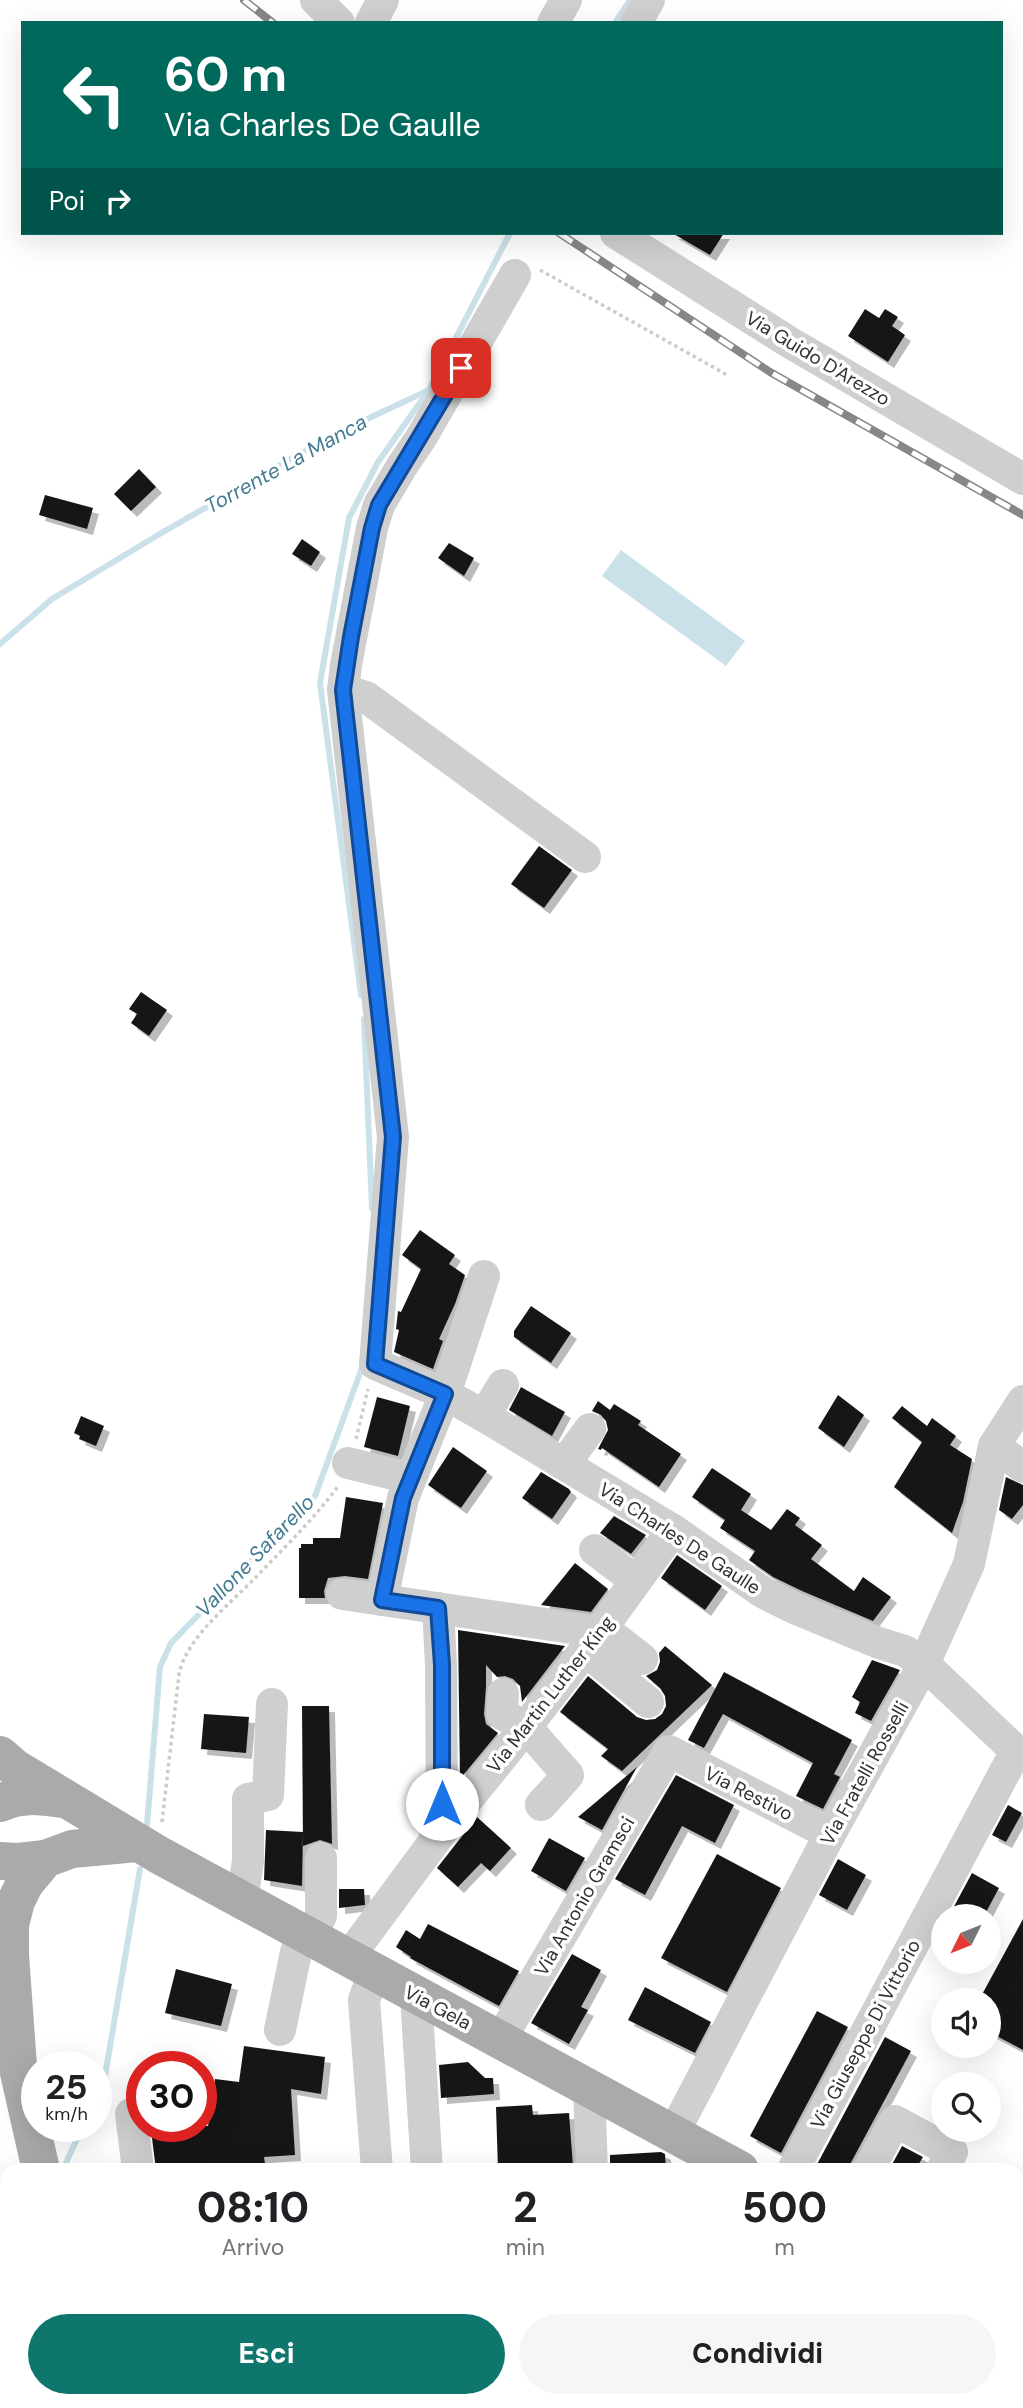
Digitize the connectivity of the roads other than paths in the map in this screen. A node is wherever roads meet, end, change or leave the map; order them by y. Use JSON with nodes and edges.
{"nodes":[{"id":1,"x":316,"y":0,"type":"edge"},
{"id":2,"x":383,"y":0,"type":"edge"},
{"id":3,"x":566,"y":0,"type":"edge"},
{"id":4,"x":649,"y":0,"type":"edge"},
{"id":5,"x":337,"y":21,"type":"edge"},
{"id":6,"x":372,"y":21,"type":"edge"},
{"id":7,"x":554,"y":21,"type":"edge"},
{"id":8,"x":637,"y":21,"type":"edge"},
{"id":9,"x":619,"y":235,"type":"edge"},
{"id":10,"x":515,"y":275,"type":"road end"},
{"id":11,"x":1023,"y":479,"type":"edge"},
{"id":12,"x":343,"y":690,"type":"junction"},
{"id":13,"x":585,"y":857,"type":"dead end"},
{"id":14,"x":484,"y":1276,"type":"dead end"},
{"id":15,"x":503,"y":1385,"type":"dead end"},
{"id":16,"x":445,"y":1394,"type":"junction"},
{"id":17,"x":1023,"y":1401,"type":"edge"},
{"id":18,"x":484,"y":1416,"type":"junction"},
{"id":19,"x":590,"y":1429,"type":"dead end"},
{"id":20,"x":994,"y":1446,"type":"junction"},
{"id":21,"x":348,"y":1463,"type":"road end"},
{"id":22,"x":565,"y":1463,"type":"junction"},
{"id":23,"x":1023,"y":1467,"type":"edge"},
{"id":24,"x":409,"y":1478,"type":"junction"},
{"id":25,"x":673,"y":1530,"type":"junction"},
{"id":26,"x":595,"y":1550,"type":"dead end"},
{"id":27,"x":636,"y":1581,"type":"junction"},
{"id":28,"x":342,"y":1594,"type":"dead end"},
{"id":29,"x":382,"y":1600,"type":"junction"},
{"id":30,"x":438,"y":1608,"type":"junction"},
{"id":31,"x":595,"y":1637,"type":"junction"},
{"id":32,"x":642,"y":1659,"type":"dead end"},
{"id":33,"x":924,"y":1664,"type":"junction"},
{"id":34,"x":503,"y":1694,"type":"dead end"},
{"id":35,"x":648,"y":1702,"type":"dead end"},
{"id":36,"x":272,"y":1704,"type":"dead end"},
{"id":37,"x":526,"y":1727,"type":"junction"},
{"id":38,"x":669,"y":1751,"type":"joint"},
{"id":39,"x":0,"y":1755,"type":"edge"},
{"id":40,"x":65,"y":1799,"type":"junction"},
{"id":41,"x":0,"y":1803,"type":"edge"},
{"id":42,"x":541,"y":1805,"type":"dead end"},
{"id":43,"x":442,"y":1831,"type":"junction"},
{"id":44,"x":830,"y":1834,"type":"junction"},
{"id":45,"x":148,"y":1849,"type":"junction"},
{"id":46,"x":321,"y":1858,"type":"dead end"},
{"id":47,"x":45,"y":1859,"type":"junction"},
{"id":48,"x":0,"y":1861,"type":"edge"},
{"id":49,"x":242,"y":1900,"type":"junction"},
{"id":50,"x":306,"y":1935,"type":"junction"},
{"id":51,"x":361,"y":1965,"type":"junction"},
{"id":52,"x":0,"y":1986,"type":"edge"},
{"id":53,"x":416,"y":1997,"type":"junction"},
{"id":54,"x":281,"y":2030,"type":"dead end"},
{"id":55,"x":500,"y":2040,"type":"junction"},
{"id":56,"x":18,"y":2066,"type":"junction"},
{"id":57,"x":589,"y":2088,"type":"junction"},
{"id":58,"x":134,"y":2142,"type":"edge"},
{"id":59,"x":690,"y":2150,"type":"edge"},
{"id":60,"x":39,"y":2163,"type":"edge"},
{"id":61,"x":137,"y":2163,"type":"edge"},
{"id":62,"x":376,"y":2163,"type":"edge"},
{"id":63,"x":427,"y":2163,"type":"edge"},
{"id":64,"x":592,"y":2163,"type":"edge"},
{"id":65,"x":722,"y":2163,"type":"edge"},
{"id":66,"x":797,"y":2163,"type":"edge"},
{"id":67,"x":872,"y":2163,"type":"edge"},
{"id":68,"x":946,"y":2163,"type":"edge"}],
"edges":[{"from":1,"to":5,"type":"street"},
{"from":2,"to":6,"type":"street"},
{"from":3,"to":7,"type":"street"},
{"from":4,"to":8,"type":"street"},
{"from":9,"to":11,"type":"street","name":"Via Guido D'Arezzo"},
{"from":10,"to":12,"type":"street"},
{"from":12,"to":13,"type":"street"},
{"from":12,"to":16,"type":"street","name":"Via Charles De Gaulle"},
{"from":14,"to":16,"type":"street"},
{"from":15,"to":18,"type":"street"},
{"from":16,"to":18,"type":"street","name":"Via Charles De Gaulle"},
{"from":16,"to":24,"type":"street"},
{"from":17,"to":20,"type":"street","name":"Via Fratelli Rosselli"},
{"from":18,"to":22,"type":"street","name":"Via Charles De Gaulle"},
{"from":19,"to":22,"type":"street"},
{"from":20,"to":23,"type":"street"},
{"from":20,"to":33,"type":"street","name":"Via Fratelli Rosselli"},
{"from":21,"to":24,"type":"street"},
{"from":22,"to":25,"type":"street","name":"Via Charles De Gaulle"},
{"from":24,"to":29,"type":"street"},
{"from":25,"to":27,"type":"street","name":"Via Martin Luther King"},
{"from":25,"to":33,"type":"street","name":"Via Charles De Gaulle"},
{"from":26,"to":27,"type":"street"},
{"from":27,"to":31,"type":"street","name":"Via Martin Luther King"},
{"from":28,"to":29,"type":"street"},
{"from":29,"to":30,"type":"street"},
{"from":30,"to":31,"type":"street"},
{"from":30,"to":43,"type":"street"},
{"from":31,"to":32,"type":"street"},
{"from":31,"to":35,"type":"street"},
{"from":31,"to":37,"type":"street","name":"Via Martin Luther King"},
{"from":33,"to":44,"type":"street","name":"Via Fratelli Rosselli"},
{"from":33,"to":66,"type":"street","name":"Via Giuseppe Di Vittorio"},
{"from":34,"to":37,"type":"street"},
{"from":36,"to":49,"type":"street"},
{"from":37,"to":42,"type":"street"},
{"from":37,"to":43,"type":"street","name":"Via Martin Luther King"},
{"from":38,"to":44,"type":"street","name":"Via Restivo"},
{"from":38,"to":55,"type":"street","name":"Via Antonio Gramsci"},
{"from":39,"to":40,"type":"main road","name":"Via Gela"},
{"from":40,"to":41,"type":"main road"},
{"from":40,"to":45,"type":"main road","name":"Via Gela"},
{"from":43,"to":51,"type":"street","name":"Via Martin Luther King"},
{"from":44,"to":59,"type":"street","name":"Via Fratelli Rosselli"},
{"from":45,"to":47,"type":"main road"},
{"from":45,"to":49,"type":"main road","name":"Via Gela"},
{"from":46,"to":50,"type":"street"},
{"from":47,"to":48,"type":"main road"},
{"from":47,"to":56,"type":"main road"},
{"from":49,"to":50,"type":"main road","name":"Via Gela"},
{"from":50,"to":51,"type":"main road","name":"Via Gela"},
{"from":50,"to":54,"type":"street"},
{"from":51,"to":53,"type":"main road","name":"Via Gela"},
{"from":51,"to":62,"type":"street"},
{"from":52,"to":56,"type":"main road"},
{"from":53,"to":55,"type":"main road","name":"Via Gela"},
{"from":53,"to":63,"type":"street"},
{"from":55,"to":57,"type":"main road","name":"Via Gela"},
{"from":56,"to":60,"type":"main road"},
{"from":57,"to":59,"type":"main road","name":"Via Gela"},
{"from":57,"to":64,"type":"street"},
{"from":58,"to":61,"type":"street"},
{"from":59,"to":65,"type":"main road","name":"Via Gela"},
{"from":67,"to":68,"type":"street"}]}
